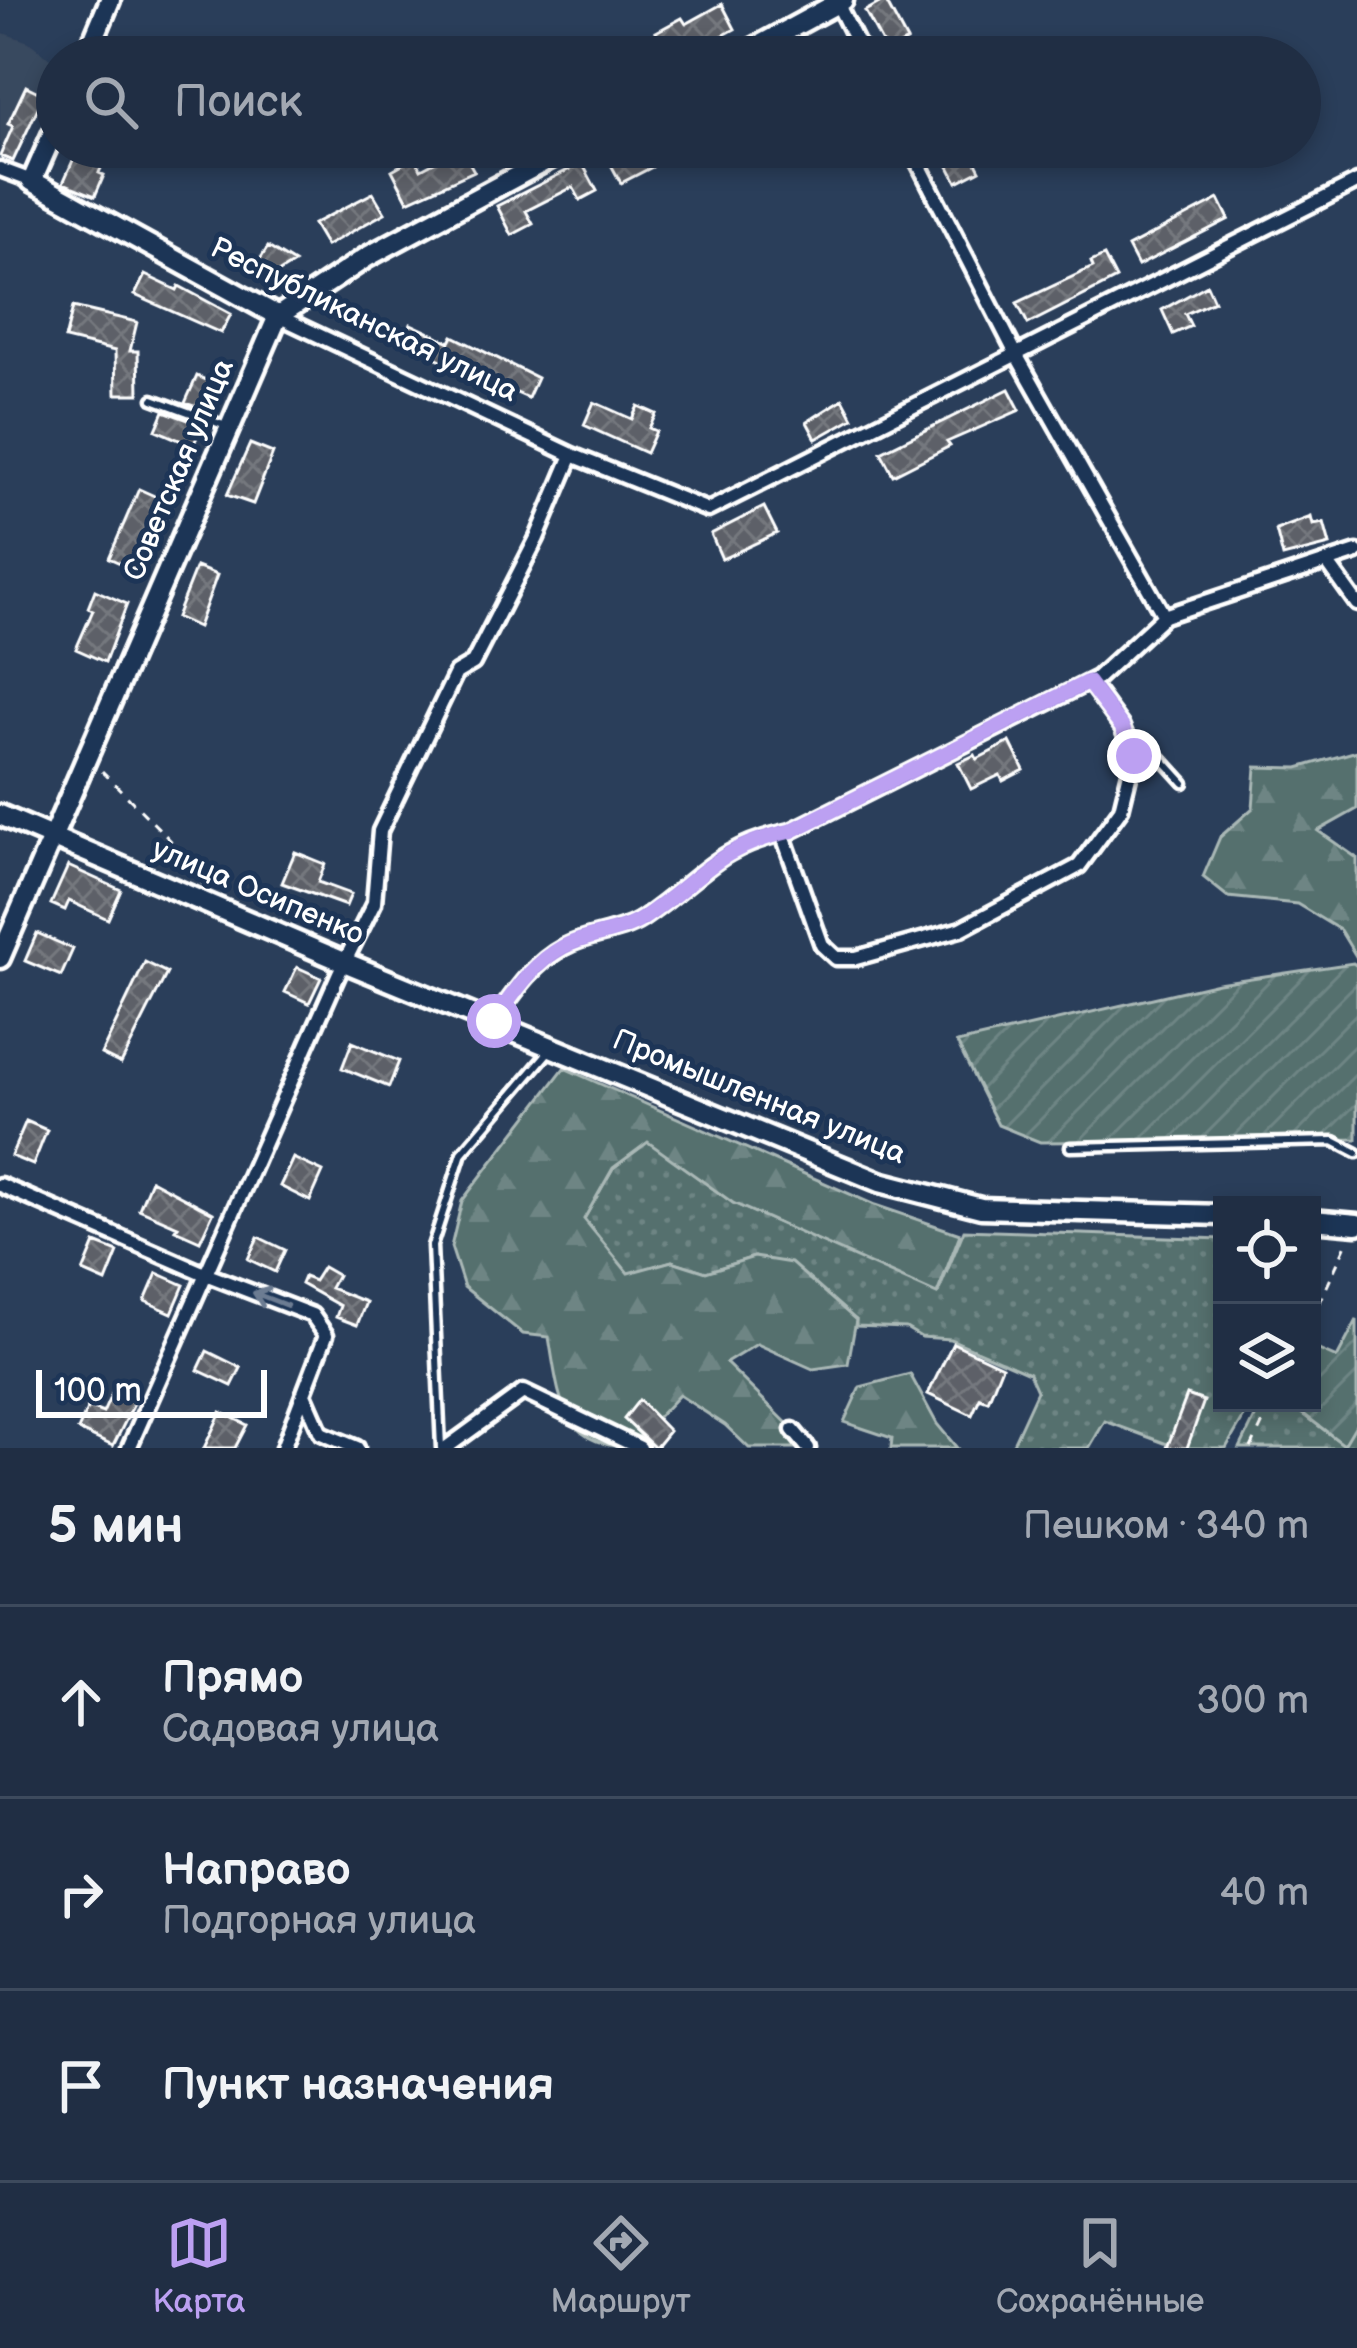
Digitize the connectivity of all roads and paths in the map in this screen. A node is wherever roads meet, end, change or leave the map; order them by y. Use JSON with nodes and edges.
{"nodes":[{"id":1,"x":110,"y":0,"type":"edge"},
{"id":2,"x":838,"y":1,"type":"edge"},
{"id":3,"x":95,"y":36,"type":"edge"},
{"id":4,"x":776,"y":36,"type":"edge"},
{"id":5,"x":854,"y":36,"type":"edge"},
{"id":6,"x":38,"y":168,"type":"edge"},
{"id":7,"x":532,"y":168,"type":"edge"},
{"id":8,"x":921,"y":168,"type":"edge"},
{"id":9,"x":0,"y":169,"type":"edge"},
{"id":10,"x":32,"y":181,"type":"junction"},
{"id":11,"x":1357,"y":182,"type":"edge"},
{"id":12,"x":278,"y":316,"type":"junction"},
{"id":13,"x":1017,"y":356,"type":"junction"},
{"id":14,"x":153,"y":399,"type":"dead end"},
{"id":15,"x":230,"y":427,"type":"junction"},
{"id":16,"x":572,"y":454,"type":"junction"},
{"id":17,"x":1357,"y":552,"type":"edge"},
{"id":18,"x":1327,"y":562,"type":"junction"},
{"id":19,"x":1357,"y":604,"type":"edge"},
{"id":20,"x":1164,"y":616,"type":"junction"},
{"id":21,"x":1088,"y":682,"type":"junction"},
{"id":22,"x":1131,"y":749,"type":"junction"},
{"id":23,"x":89,"y":757,"type":"junction"},
{"id":24,"x":1184,"y":783,"type":"dead end"},
{"id":25,"x":0,"y":815,"type":"edge"},
{"id":26,"x":782,"y":833,"type":"junction"},
{"id":27,"x":55,"y":837,"type":"junction"},
{"id":28,"x":222,"y":910,"type":"junction"},
{"id":29,"x":0,"y":958,"type":"edge"},
{"id":30,"x":344,"y":962,"type":"junction"},
{"id":31,"x":494,"y":1021,"type":"junction"},
{"id":32,"x":553,"y":1046,"type":"junction"},
{"id":33,"x":1070,"y":1148,"type":"dead end"},
{"id":34,"x":1357,"y":1153,"type":"edge"},
{"id":35,"x":0,"y":1185,"type":"edge"},
{"id":36,"x":1213,"y":1215,"type":"edge"},
{"id":37,"x":1321,"y":1221,"type":"edge"},
{"id":38,"x":1356,"y":1224,"type":"edge"},
{"id":39,"x":205,"y":1274,"type":"junction"},
{"id":40,"x":1319,"y":1304,"type":"edge"},
{"id":41,"x":304,"y":1393,"type":"junction"},
{"id":42,"x":1268,"y":1412,"type":"edge"},
{"id":43,"x":793,"y":1430,"type":"dead end"},
{"id":44,"x":129,"y":1448,"type":"edge"},
{"id":45,"x":284,"y":1448,"type":"edge"},
{"id":46,"x":357,"y":1448,"type":"edge"},
{"id":47,"x":444,"y":1448,"type":"edge"},
{"id":48,"x":640,"y":1448,"type":"edge"},
{"id":49,"x":808,"y":1448,"type":"edge"},
{"id":50,"x":1251,"y":1448,"type":"edge"}],
"edges":[{"from":1,"to":3,"type":"street"},
{"from":2,"to":4,"type":"street"},
{"from":2,"to":5,"type":"street"},
{"from":6,"to":10,"type":"street"},
{"from":7,"to":12,"type":"street"},
{"from":8,"to":13,"type":"street"},
{"from":9,"to":10,"type":"street","name":"Республиканская улица"},
{"from":10,"to":12,"type":"street","name":"Республиканская улица"},
{"from":11,"to":13,"type":"street"},
{"from":12,"to":15,"type":"street","name":"Советская улица"},
{"from":12,"to":16,"type":"street","name":"Республиканская улица"},
{"from":13,"to":16,"type":"street","name":"Республиканская улица"},
{"from":13,"to":20,"type":"street"},
{"from":14,"to":15,"type":"lane"},
{"from":15,"to":23,"type":"street","name":"Советская улица"},
{"from":16,"to":30,"type":"street"},
{"from":17,"to":18,"type":"street"},
{"from":18,"to":19,"type":"street"},
{"from":18,"to":20,"type":"street"},
{"from":20,"to":21,"type":"street"},
{"from":21,"to":22,"type":"street"},
{"from":21,"to":26,"type":"street"},
{"from":22,"to":24,"type":"lane"},
{"from":22,"to":26,"type":"street"},
{"from":23,"to":27,"type":"street","name":"Советская улица"},
{"from":23,"to":28,"type":"path"},
{"from":25,"to":27,"type":"street","name":"улица Осипенко"},
{"from":26,"to":31,"type":"street"},
{"from":27,"to":28,"type":"street","name":"улица Осипенко"},
{"from":27,"to":29,"type":"street","name":"Советская улица"},
{"from":28,"to":30,"type":"street","name":"улица Осипенко"},
{"from":30,"to":31,"type":"street","name":"улица Осипенко"},
{"from":30,"to":39,"type":"street"},
{"from":31,"to":32,"type":"street","name":"Промышленная улица"},
{"from":32,"to":36,"type":"street","name":"Промышленная улица"},
{"from":32,"to":47,"type":"lane"},
{"from":33,"to":34,"type":"lane"},
{"from":35,"to":39,"type":"street"},
{"from":37,"to":38,"type":"street"},
{"from":38,"to":40,"type":"path"},
{"from":41,"to":39,"type":"street","one_way":true},
{"from":39,"to":44,"type":"street"},
{"from":41,"to":45,"type":"street"},
{"from":41,"to":46,"type":"street"},
{"from":42,"to":50,"type":"path"},
{"from":43,"to":49,"type":"street"},
{"from":47,"to":48,"type":"street"}]}
